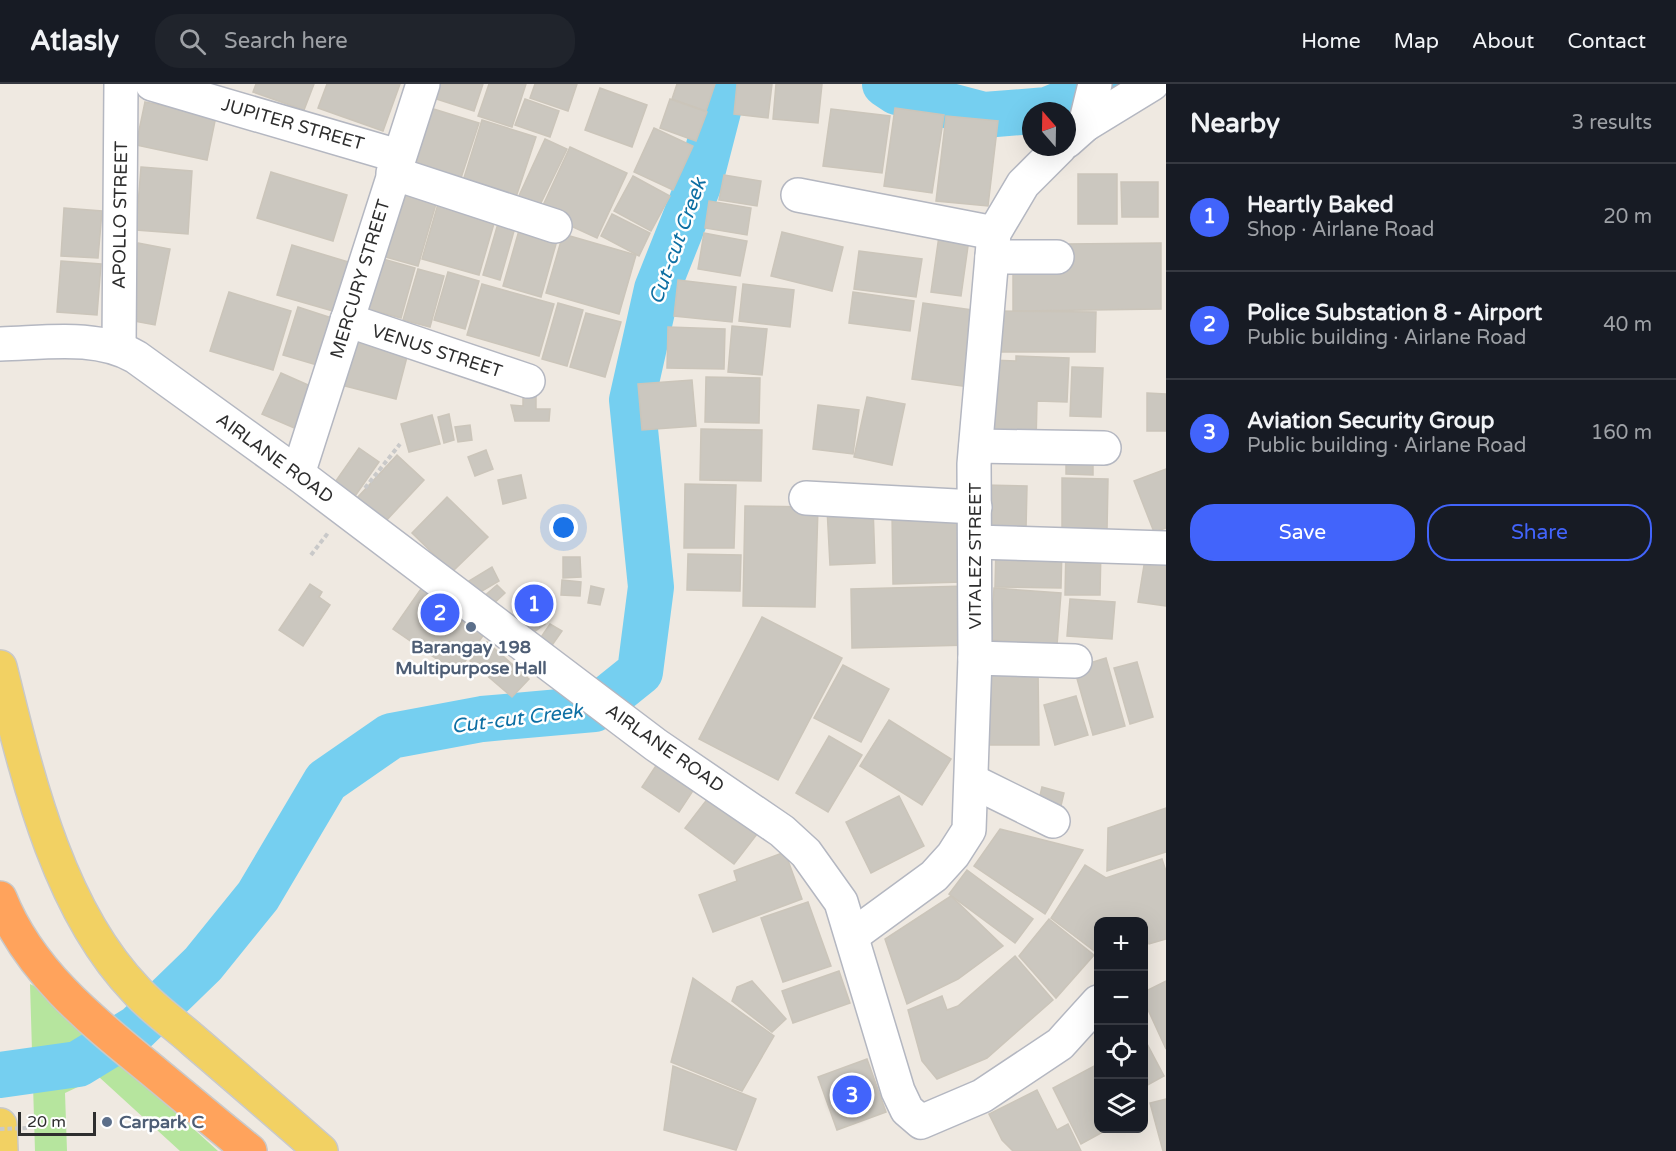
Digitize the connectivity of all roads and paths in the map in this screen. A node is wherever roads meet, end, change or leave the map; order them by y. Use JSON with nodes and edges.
{"nodes":[{"id":1,"x":121,"y":84,"type":"edge"},
{"id":2,"x":152,"y":84,"type":"edge"},
{"id":3,"x":423,"y":84,"type":"edge"},
{"id":4,"x":1152,"y":84,"type":"edge"},
{"id":5,"x":1085,"y":112,"type":"edge"},
{"id":6,"x":1051,"y":156,"type":"edge"},
{"id":7,"x":395,"y":165,"type":"junction"},
{"id":8,"x":798,"y":195,"type":"dead end"},
{"id":9,"x":555,"y":226,"type":"dead end"},
{"id":10,"x":993,"y":245,"type":"junction"},
{"id":11,"x":1057,"y":257,"type":"dead end"},
{"id":12,"x":347,"y":320,"type":"junction"},
{"id":13,"x":0,"y":344,"type":"edge"},
{"id":14,"x":119,"y":346,"type":"junction"},
{"id":15,"x":528,"y":381,"type":"dead end"},
{"id":16,"x":400,"y":444,"type":"dead end"},
{"id":17,"x":976,"y":446,"type":"junction"},
{"id":18,"x":1104,"y":448,"type":"dead end"},
{"id":19,"x":298,"y":474,"type":"junction"},
{"id":20,"x":806,"y":498,"type":"dead end"},
{"id":21,"x":975,"y":507,"type":"junction"},
{"id":22,"x":346,"y":510,"type":"junction"},
{"id":23,"x":975,"y":542,"type":"junction"},
{"id":24,"x":1166,"y":548,"type":"edge"},
{"id":25,"x":975,"y":658,"type":"junction"},
{"id":26,"x":1076,"y":661,"type":"dead end"},
{"id":27,"x":0,"y":667,"type":"edge"},
{"id":28,"x":972,"y":781,"type":"junction"},
{"id":29,"x":1053,"y":820,"type":"dead end"},
{"id":30,"x":0,"y":898,"type":"edge"},
{"id":31,"x":852,"y":936,"type":"junction"},
{"id":32,"x":1094,"y":1006,"type":"edge"},
{"id":33,"x":10,"y":1127,"type":"edge"},
{"id":34,"x":1,"y":1151,"type":"edge"},
{"id":35,"x":250,"y":1151,"type":"edge"},
{"id":36,"x":321,"y":1151,"type":"edge"}],
"edges":[{"from":1,"to":14,"type":"street","name":"APOLLO STREET"},
{"from":2,"to":7,"type":"street","name":"JUPITER STREET"},
{"from":3,"to":7,"type":"street","name":"MERCURY STREET"},
{"from":4,"to":5,"type":"street"},
{"from":6,"to":10,"type":"street","name":"VITALEZ STREET"},
{"from":7,"to":9,"type":"street","name":"JUPITER STREET"},
{"from":7,"to":12,"type":"street","name":"MERCURY STREET"},
{"from":8,"to":10,"type":"street"},
{"from":10,"to":11,"type":"street"},
{"from":10,"to":17,"type":"street","name":"VITALEZ STREET"},
{"from":12,"to":15,"type":"street","name":"VENUS STREET"},
{"from":12,"to":19,"type":"street","name":"MERCURY STREET"},
{"from":13,"to":14,"type":"street","name":"AIRLANE ROAD"},
{"from":14,"to":19,"type":"street","name":"AIRLANE ROAD"},
{"from":16,"to":22,"type":"path"},
{"from":17,"to":18,"type":"street"},
{"from":17,"to":21,"type":"street","name":"VITALEZ STREET"},
{"from":19,"to":22,"type":"street","name":"AIRLANE ROAD"},
{"from":20,"to":21,"type":"street"},
{"from":21,"to":23,"type":"street","name":"VITALEZ STREET"},
{"from":22,"to":31,"type":"street","name":"AIRLANE ROAD"},
{"from":23,"to":24,"type":"street"},
{"from":23,"to":25,"type":"street","name":"VITALEZ STREET"},
{"from":25,"to":26,"type":"street"},
{"from":25,"to":28,"type":"street","name":"VITALEZ STREET"},
{"from":27,"to":36,"type":"main road"},
{"from":28,"to":29,"type":"street"},
{"from":28,"to":31,"type":"street","name":"VITALEZ STREET"},
{"from":30,"to":35,"type":"highway"},
{"from":31,"to":32,"type":"street","name":"AIRLANE ROAD"},
{"from":33,"to":34,"type":"main road"}]}
